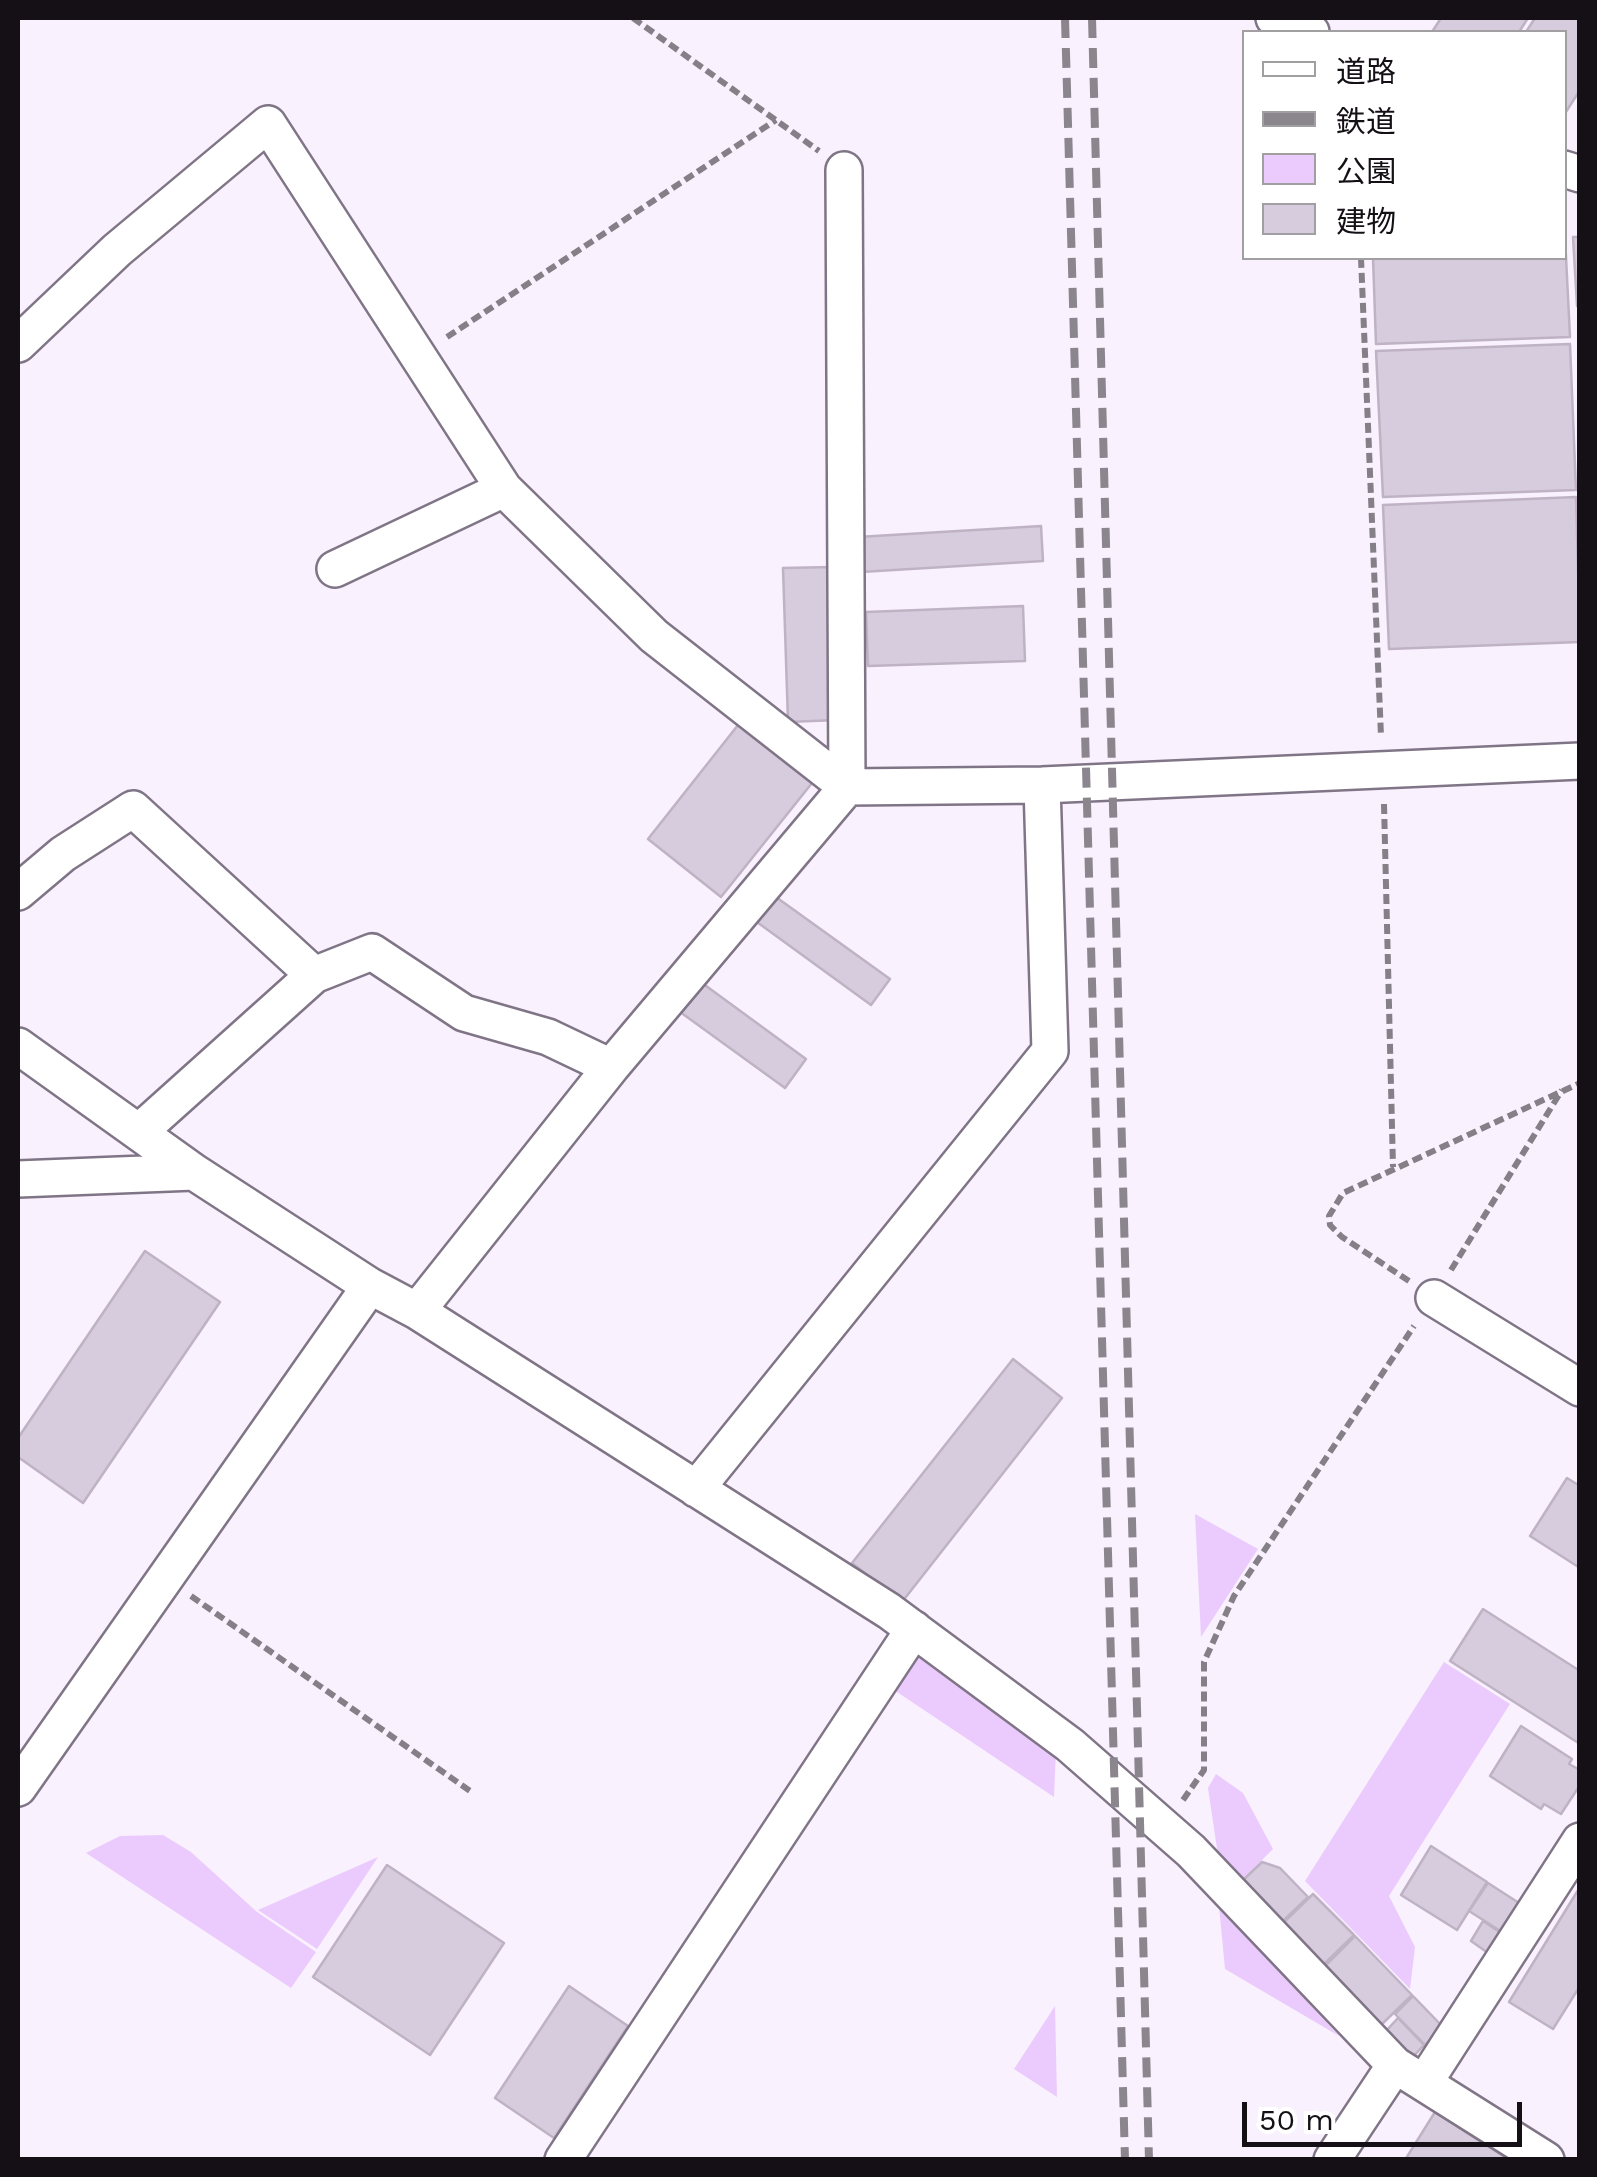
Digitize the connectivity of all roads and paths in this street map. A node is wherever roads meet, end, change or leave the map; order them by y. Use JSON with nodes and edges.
{"nodes":[{"id":1,"x":633,"y":18,"type":"edge"},
{"id":2,"x":1274,"y":18,"type":"edge"},
{"id":3,"x":1306,"y":30,"type":"edge"},
{"id":4,"x":776,"y":120,"type":"junction"},
{"id":5,"x":844,"y":170,"type":"joint"},
{"id":6,"x":1360,"y":260,"type":"edge"},
{"id":7,"x":18,"y":344,"type":"edge"},
{"id":8,"x":418,"y":356,"type":"junction"},
{"id":9,"x":504,"y":489,"type":"junction"},
{"id":10,"x":336,"y":569,"type":"dead end"},
{"id":11,"x":1580,"y":761,"type":"edge"},
{"id":12,"x":1382,"y":769,"type":"junction"},
{"id":13,"x":1042,"y":785,"type":"junction"},
{"id":14,"x":847,"y":787,"type":"junction"},
{"id":15,"x":18,"y":892,"type":"edge"},
{"id":16,"x":314,"y":975,"type":"junction"},
{"id":17,"x":18,"y":1046,"type":"edge"},
{"id":18,"x":611,"y":1067,"type":"junction"},
{"id":19,"x":1580,"y":1083,"type":"edge"},
{"id":20,"x":1562,"y":1090,"type":"junction"},
{"id":21,"x":139,"y":1132,"type":"junction"},
{"id":22,"x":1393,"y":1167,"type":"junction"},
{"id":23,"x":194,"y":1172,"type":"junction"},
{"id":24,"x":18,"y":1179,"type":"edge"},
{"id":25,"x":370,"y":1286,"type":"junction"},
{"id":26,"x":1434,"y":1298,"type":"junction"},
{"id":27,"x":418,"y":1311,"type":"junction"},
{"id":28,"x":1580,"y":1388,"type":"edge"},
{"id":29,"x":696,"y":1489,"type":"junction"},
{"id":30,"x":167,"y":1580,"type":"junction"},
{"id":31,"x":914,"y":1628,"type":"junction"},
{"id":32,"x":18,"y":1788,"type":"edge"},
{"id":33,"x":473,"y":1793,"type":"dead end"},
{"id":34,"x":1180,"y":1804,"type":"dead end"},
{"id":35,"x":1580,"y":1841,"type":"edge"},
{"id":36,"x":1411,"y":2073,"type":"junction"},
{"id":37,"x":563,"y":2160,"type":"edge"},
{"id":38,"x":1332,"y":2160,"type":"edge"},
{"id":39,"x":1546,"y":2160,"type":"edge"}],
"edges":[{"from":1,"to":4,"type":"path"},
{"from":2,"to":3,"type":"street"},
{"from":4,"to":5,"type":"path"},
{"from":4,"to":8,"type":"path"},
{"from":5,"to":14,"type":"street"},
{"from":6,"to":12,"type":"path"},
{"from":7,"to":8,"type":"street"},
{"from":8,"to":9,"type":"street"},
{"from":9,"to":10,"type":"street"},
{"from":9,"to":14,"type":"street"},
{"from":11,"to":12,"type":"street"},
{"from":12,"to":13,"type":"street"},
{"from":12,"to":22,"type":"path"},
{"from":13,"to":14,"type":"street"},
{"from":13,"to":29,"type":"street"},
{"from":14,"to":18,"type":"street"},
{"from":15,"to":16,"type":"street"},
{"from":16,"to":18,"type":"street"},
{"from":16,"to":21,"type":"street"},
{"from":17,"to":21,"type":"street"},
{"from":18,"to":27,"type":"street"},
{"from":19,"to":20,"type":"path"},
{"from":20,"to":22,"type":"path"},
{"from":20,"to":26,"type":"path"},
{"from":21,"to":23,"type":"street"},
{"from":22,"to":26,"type":"path"},
{"from":23,"to":24,"type":"street"},
{"from":23,"to":25,"type":"street"},
{"from":25,"to":27,"type":"street"},
{"from":25,"to":30,"type":"street"},
{"from":26,"to":28,"type":"street"},
{"from":26,"to":34,"type":"path"},
{"from":27,"to":29,"type":"street"},
{"from":29,"to":31,"type":"street"},
{"from":30,"to":32,"type":"street"},
{"from":30,"to":33,"type":"path"},
{"from":31,"to":36,"type":"street"},
{"from":31,"to":37,"type":"street"},
{"from":35,"to":36,"type":"street"},
{"from":36,"to":38,"type":"street"},
{"from":36,"to":39,"type":"street"}]}
